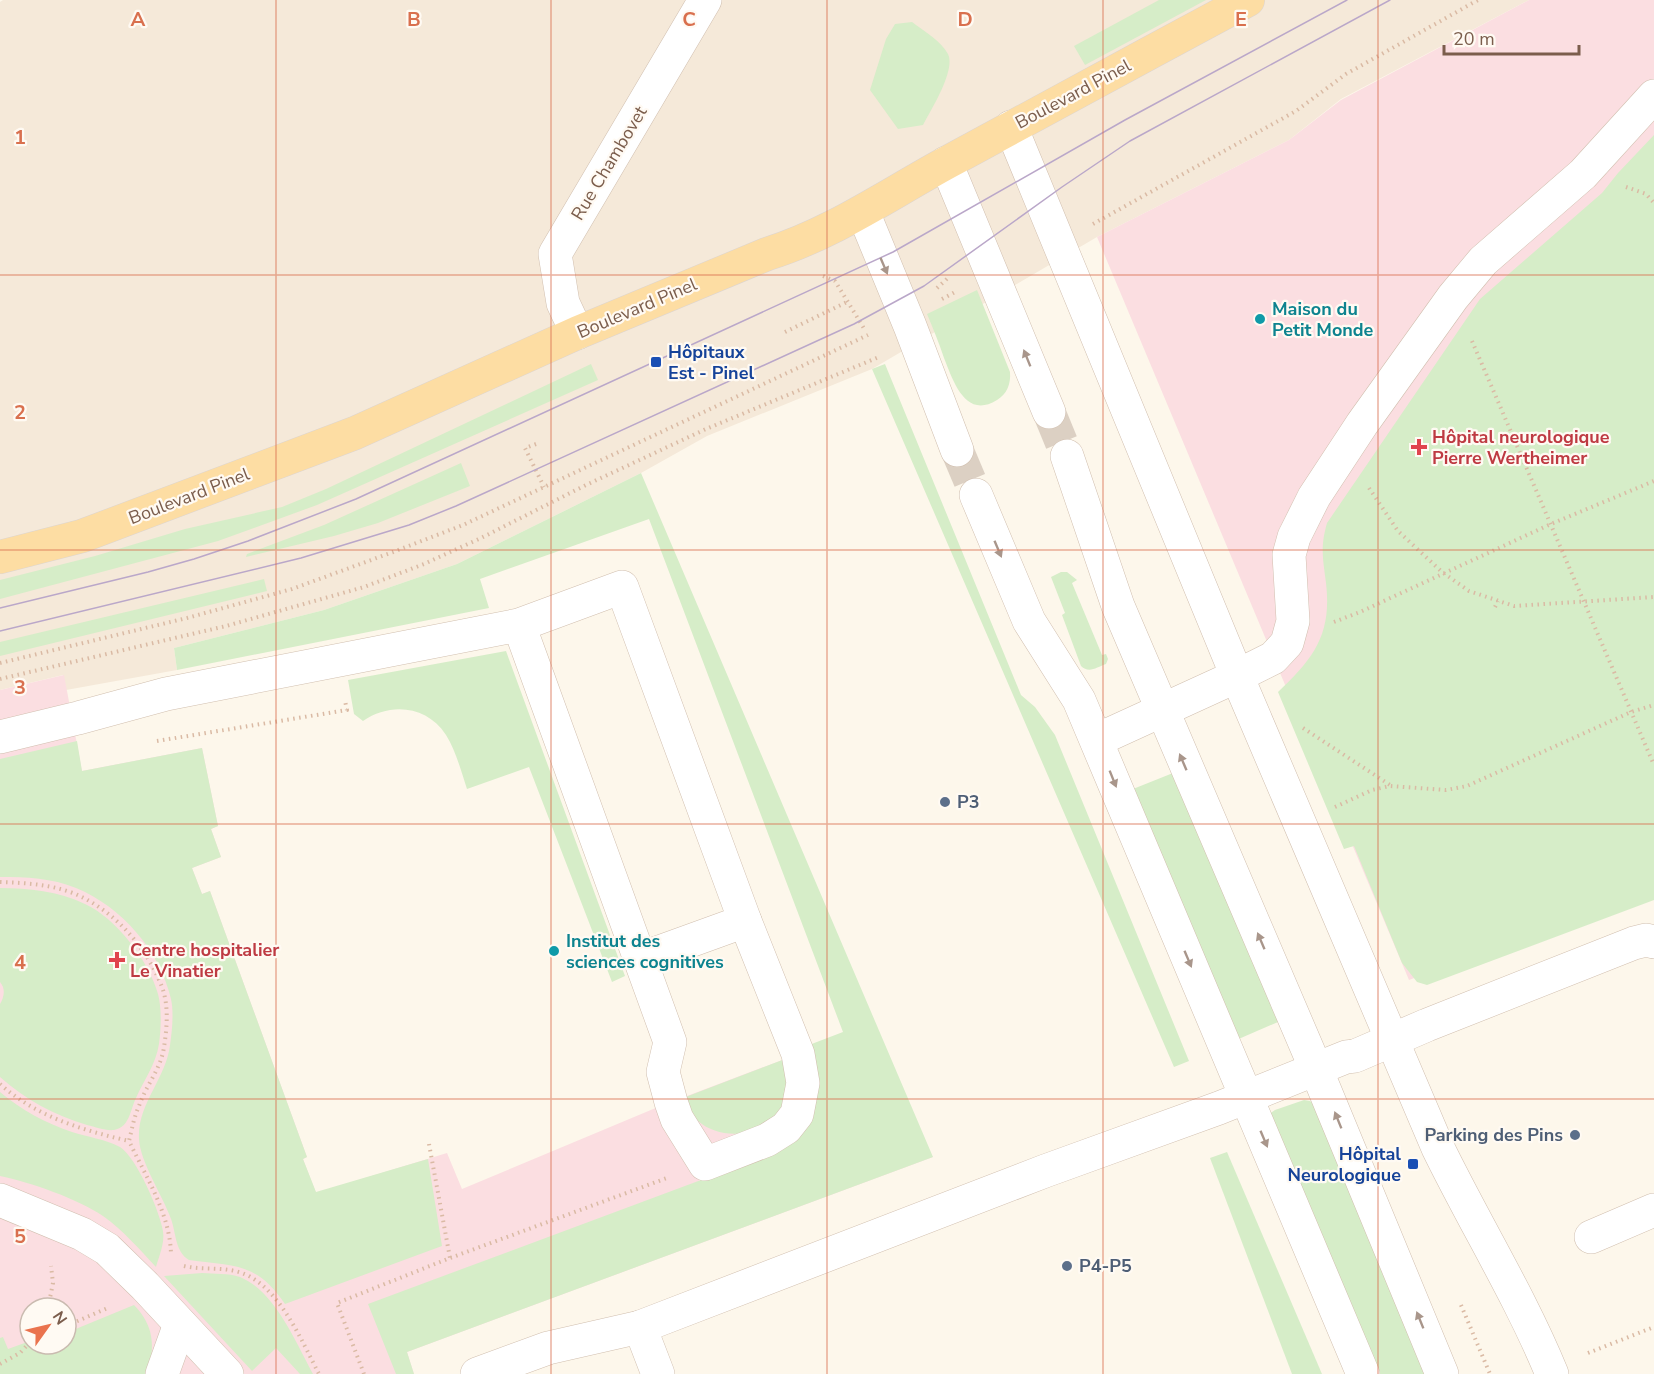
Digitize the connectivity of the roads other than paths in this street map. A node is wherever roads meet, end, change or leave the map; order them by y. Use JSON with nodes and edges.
{"nodes":[{"id":1,"x":705,"y":0,"type":"edge"},
{"id":2,"x":1248,"y":0,"type":"edge"},
{"id":3,"x":1654,"y":96,"type":"edge"},
{"id":4,"x":1011,"y":128,"type":"junction"},
{"id":5,"x":946,"y":163,"type":"junction"},
{"id":6,"x":863,"y":212,"type":"junction"},
{"id":7,"x":577,"y":333,"type":"junction"},
{"id":8,"x":1049,"y":412,"type":"tunnel mouth"},
{"id":9,"x":957,"y":450,"type":"tunnel mouth"},
{"id":10,"x":1067,"y":456,"type":"tunnel mouth"},
{"id":11,"x":976,"y":495,"type":"tunnel mouth"},
{"id":12,"x":0,"y":557,"type":"edge"},
{"id":13,"x":519,"y":625,"type":"junction"},
{"id":14,"x":1237,"y":676,"type":"junction"},
{"id":15,"x":1161,"y":710,"type":"junction"},
{"id":16,"x":0,"y":737,"type":"edge"},
{"id":17,"x":1097,"y":740,"type":"junction"},
{"id":18,"x":745,"y":921,"type":"junction"},
{"id":19,"x":1654,"y":942,"type":"edge"},
{"id":20,"x":640,"y":959,"type":"junction"},
{"id":21,"x":1392,"y":1039,"type":"junction"},
{"id":22,"x":1316,"y":1069,"type":"junction"},
{"id":23,"x":1246,"y":1097,"type":"junction"},
{"id":24,"x":0,"y":1200,"type":"edge"},
{"id":25,"x":1654,"y":1210,"type":"edge"},
{"id":26,"x":1590,"y":1237,"type":"dead end"},
{"id":27,"x":180,"y":1324,"type":"junction"},
{"id":28,"x":640,"y":1327,"type":"junction"},
{"id":29,"x":162,"y":1374,"type":"edge"},
{"id":30,"x":227,"y":1374,"type":"edge"},
{"id":31,"x":477,"y":1374,"type":"edge"},
{"id":32,"x":658,"y":1374,"type":"edge"},
{"id":33,"x":1363,"y":1374,"type":"edge"},
{"id":34,"x":1442,"y":1374,"type":"edge"},
{"id":35,"x":1552,"y":1374,"type":"edge"}],
"edges":[{"from":1,"to":7,"type":"street","name":"Rue Chambovet"},
{"from":2,"to":4,"type":"main road","name":"Boulevard Pinel"},
{"from":3,"to":14,"type":"street"},
{"from":4,"to":5,"type":"main road","name":"Boulevard Pinel"},
{"from":4,"to":14,"type":"street"},
{"from":5,"to":6,"type":"main road","name":"Boulevard Pinel"},
{"from":8,"to":5,"type":"street","one_way":true},
{"from":6,"to":7,"type":"main road","name":"Boulevard Pinel"},
{"from":6,"to":9,"type":"street","one_way":true},
{"from":7,"to":12,"type":"main road","name":"Boulevard Pinel"},
{"from":10,"to":15,"type":"street"},
{"from":11,"to":17,"type":"street","one_way":true},
{"from":13,"to":16,"type":"street"},
{"from":13,"to":18,"type":"street"},
{"from":13,"to":20,"type":"street"},
{"from":14,"to":15,"type":"street"},
{"from":14,"to":21,"type":"street"},
{"from":15,"to":17,"type":"street"},
{"from":22,"to":15,"type":"street","one_way":true},
{"from":17,"to":23,"type":"street","one_way":true},
{"from":18,"to":20,"type":"street"},
{"from":18,"to":20,"type":"street"},
{"from":19,"to":21,"type":"street"},
{"from":21,"to":22,"type":"street"},
{"from":21,"to":35,"type":"street"},
{"from":22,"to":23,"type":"street"},
{"from":34,"to":22,"type":"street","one_way":true},
{"from":23,"to":28,"type":"street"},
{"from":23,"to":33,"type":"street","one_way":true},
{"from":24,"to":27,"type":"street"},
{"from":25,"to":26,"type":"street"},
{"from":27,"to":29,"type":"street"},
{"from":27,"to":30,"type":"street"},
{"from":28,"to":31,"type":"street"},
{"from":28,"to":32,"type":"street"}]}
